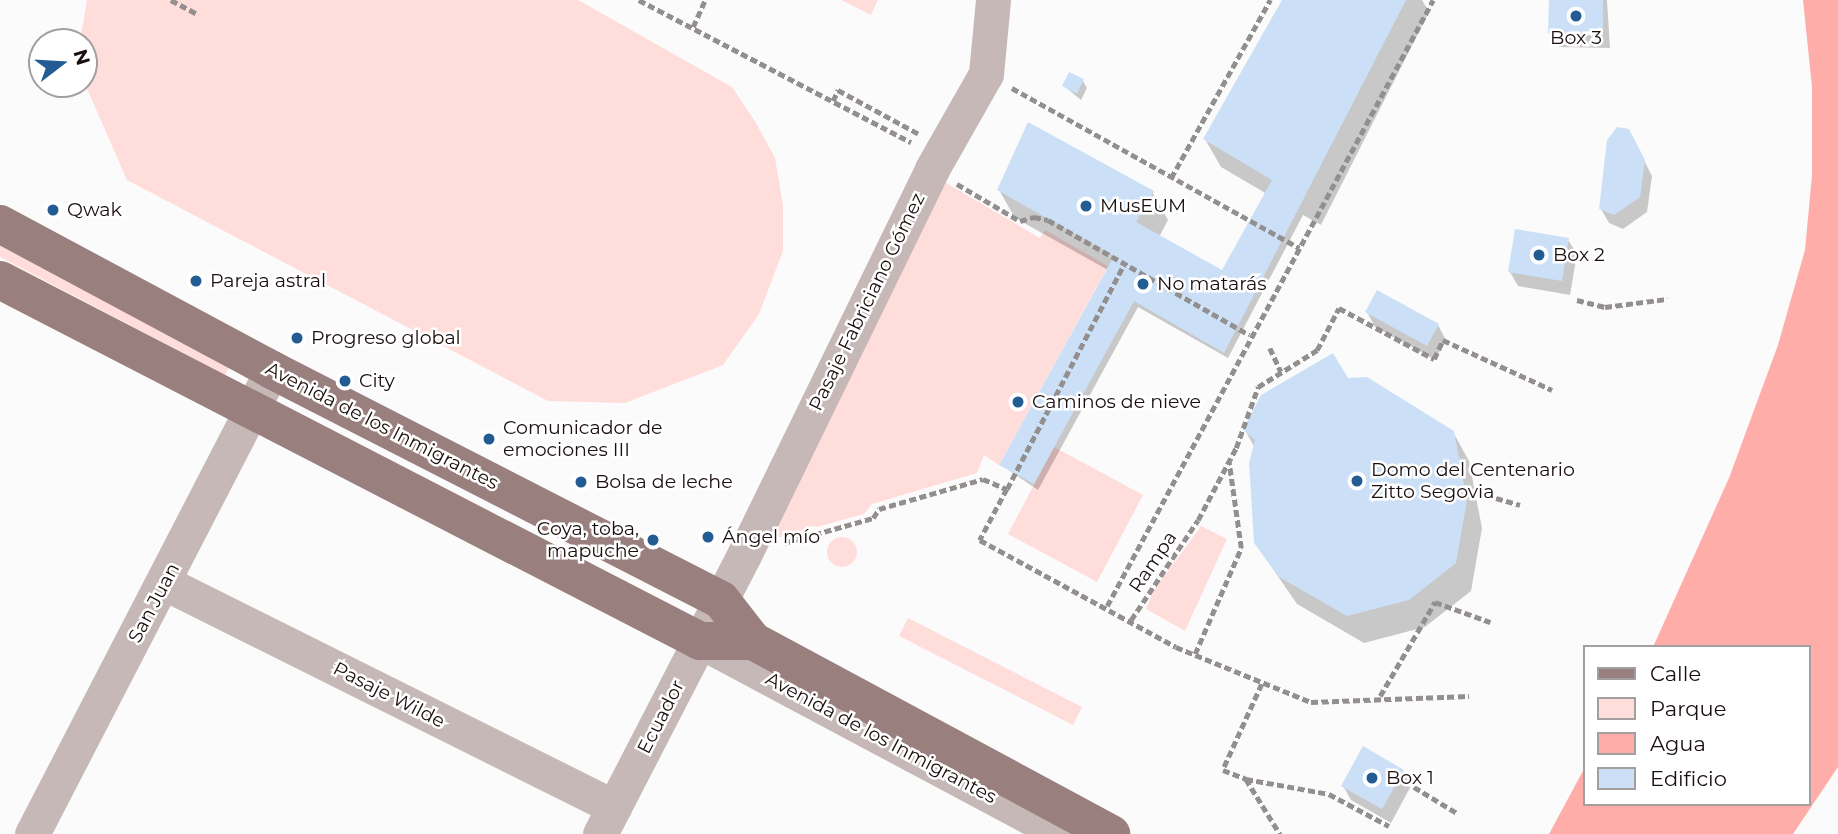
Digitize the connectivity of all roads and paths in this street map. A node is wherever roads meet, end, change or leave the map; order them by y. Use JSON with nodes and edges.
{"nodes":[{"id":1,"x":171,"y":0,"type":"edge"},
{"id":2,"x":639,"y":0,"type":"edge"},
{"id":3,"x":705,"y":0,"type":"edge"},
{"id":4,"x":993,"y":0,"type":"edge"},
{"id":5,"x":1270,"y":0,"type":"edge"},
{"id":6,"x":1433,"y":0,"type":"edge"},
{"id":7,"x":197,"y":13,"type":"dead end"},
{"id":8,"x":693,"y":27,"type":"junction"},
{"id":9,"x":986,"y":74,"type":"junction"},
{"id":10,"x":833,"y":101,"type":"junction"},
{"id":11,"x":907,"y":127,"type":"dead end"},
{"id":12,"x":925,"y":157,"type":"junction"},
{"id":13,"x":1171,"y":178,"type":"junction"},
{"id":14,"x":0,"y":223,"type":"edge"},
{"id":15,"x":1299,"y":248,"type":"junction"},
{"id":16,"x":1124,"y":264,"type":"junction"},
{"id":17,"x":0,"y":280,"type":"edge"},
{"id":18,"x":1667,"y":299,"type":"dead end"},
{"id":19,"x":1577,"y":300,"type":"dead end"},
{"id":20,"x":1250,"y":335,"type":"junction"},
{"id":21,"x":1269,"y":348,"type":"dead end"},
{"id":22,"x":272,"y":370,"type":"junction"},
{"id":23,"x":1281,"y":373,"type":"junction"},
{"id":24,"x":1552,"y":390,"type":"dead end"},
{"id":25,"x":252,"y":410,"type":"junction"},
{"id":26,"x":1228,"y":462,"type":"junction"},
{"id":27,"x":1007,"y":489,"type":"junction"},
{"id":28,"x":1496,"y":498,"type":"dead end"},
{"id":29,"x":1520,"y":505,"type":"dead end"},
{"id":30,"x":744,"y":555,"type":"junction"},
{"id":31,"x":165,"y":583,"type":"junction"},
{"id":32,"x":721,"y":600,"type":"junction"},
{"id":33,"x":1107,"y":606,"type":"junction"},
{"id":34,"x":1131,"y":620,"type":"junction"},
{"id":35,"x":1490,"y":622,"type":"dead end"},
{"id":36,"x":753,"y":641,"type":"junction"},
{"id":37,"x":700,"y":642,"type":"junction"},
{"id":38,"x":1195,"y":654,"type":"junction"},
{"id":39,"x":1262,"y":684,"type":"junction"},
{"id":40,"x":1468,"y":696,"type":"dead end"},
{"id":41,"x":1379,"y":697,"type":"junction"},
{"id":42,"x":1246,"y":779,"type":"junction"},
{"id":43,"x":1414,"y":787,"type":"dead end"},
{"id":44,"x":1457,"y":813,"type":"dead end"},
{"id":45,"x":607,"y":821,"type":"edge"},
{"id":46,"x":1389,"y":826,"type":"dead end"},
{"id":47,"x":32,"y":834,"type":"edge"},
{"id":48,"x":1062,"y":834,"type":"edge"},
{"id":49,"x":1111,"y":834,"type":"edge"},
{"id":50,"x":1280,"y":834,"type":"edge"}],
"edges":[{"from":1,"to":7,"type":"path"},
{"from":2,"to":8,"type":"path"},
{"from":3,"to":8,"type":"path"},
{"from":4,"to":9,"type":"street","name":"Pasaje Fabriciano Gómez"},
{"from":5,"to":13,"type":"path"},
{"from":6,"to":15,"type":"path"},
{"from":8,"to":10,"type":"path"},
{"from":9,"to":12,"type":"street","name":"Pasaje Fabriciano Gómez"},
{"from":9,"to":13,"type":"path"},
{"from":10,"to":11,"type":"path"},
{"from":10,"to":12,"type":"path"},
{"from":12,"to":16,"type":"path"},
{"from":12,"to":30,"type":"street","name":"Pasaje Fabriciano Gómez"},
{"from":13,"to":15,"type":"path"},
{"from":14,"to":22,"type":"main road","name":"Avenida de los Inmigrantes"},
{"from":15,"to":20,"type":"path"},
{"from":16,"to":20,"type":"path"},
{"from":16,"to":27,"type":"path"},
{"from":17,"to":25,"type":"main road","name":"Avenida de los Inmigrantes"},
{"from":18,"to":19,"type":"path"},
{"from":20,"to":33,"type":"path"},
{"from":21,"to":23,"type":"path"},
{"from":22,"to":25,"type":"street","name":"San Juan"},
{"from":22,"to":32,"type":"main road","name":"Avenida de los Inmigrantes"},
{"from":23,"to":24,"type":"path","name":"Rampa"},
{"from":23,"to":26,"type":"path","name":"Rampa"},
{"from":25,"to":31,"type":"street","name":"San Juan"},
{"from":25,"to":37,"type":"main road","name":"Avenida de los Inmigrantes"},
{"from":26,"to":34,"type":"path","name":"Rampa"},
{"from":26,"to":38,"type":"path"},
{"from":27,"to":30,"type":"path"},
{"from":27,"to":33,"type":"path"},
{"from":28,"to":29,"type":"path"},
{"from":30,"to":32,"type":"street","name":"Pasaje Fabriciano Gómez"},
{"from":31,"to":45,"type":"street","name":"Pasaje Wilde"},
{"from":31,"to":47,"type":"street","name":"San Juan"},
{"from":32,"to":36,"type":"main road","name":"Avenida de los Inmigrantes"},
{"from":32,"to":37,"type":"street","name":"Ecuador"},
{"from":33,"to":34,"type":"path"},
{"from":34,"to":38,"type":"path"},
{"from":35,"to":41,"type":"path"},
{"from":36,"to":37,"type":"main road","name":"Avenida de los Inmigrantes"},
{"from":36,"to":49,"type":"main road","name":"Avenida de los Inmigrantes"},
{"from":37,"to":45,"type":"street","name":"Ecuador"},
{"from":37,"to":48,"type":"street","name":"Avenida de los Inmigrantes"},
{"from":38,"to":39,"type":"path"},
{"from":39,"to":41,"type":"path"},
{"from":39,"to":42,"type":"path"},
{"from":40,"to":41,"type":"path"},
{"from":42,"to":46,"type":"path"},
{"from":42,"to":50,"type":"path"},
{"from":43,"to":44,"type":"path"}]}
